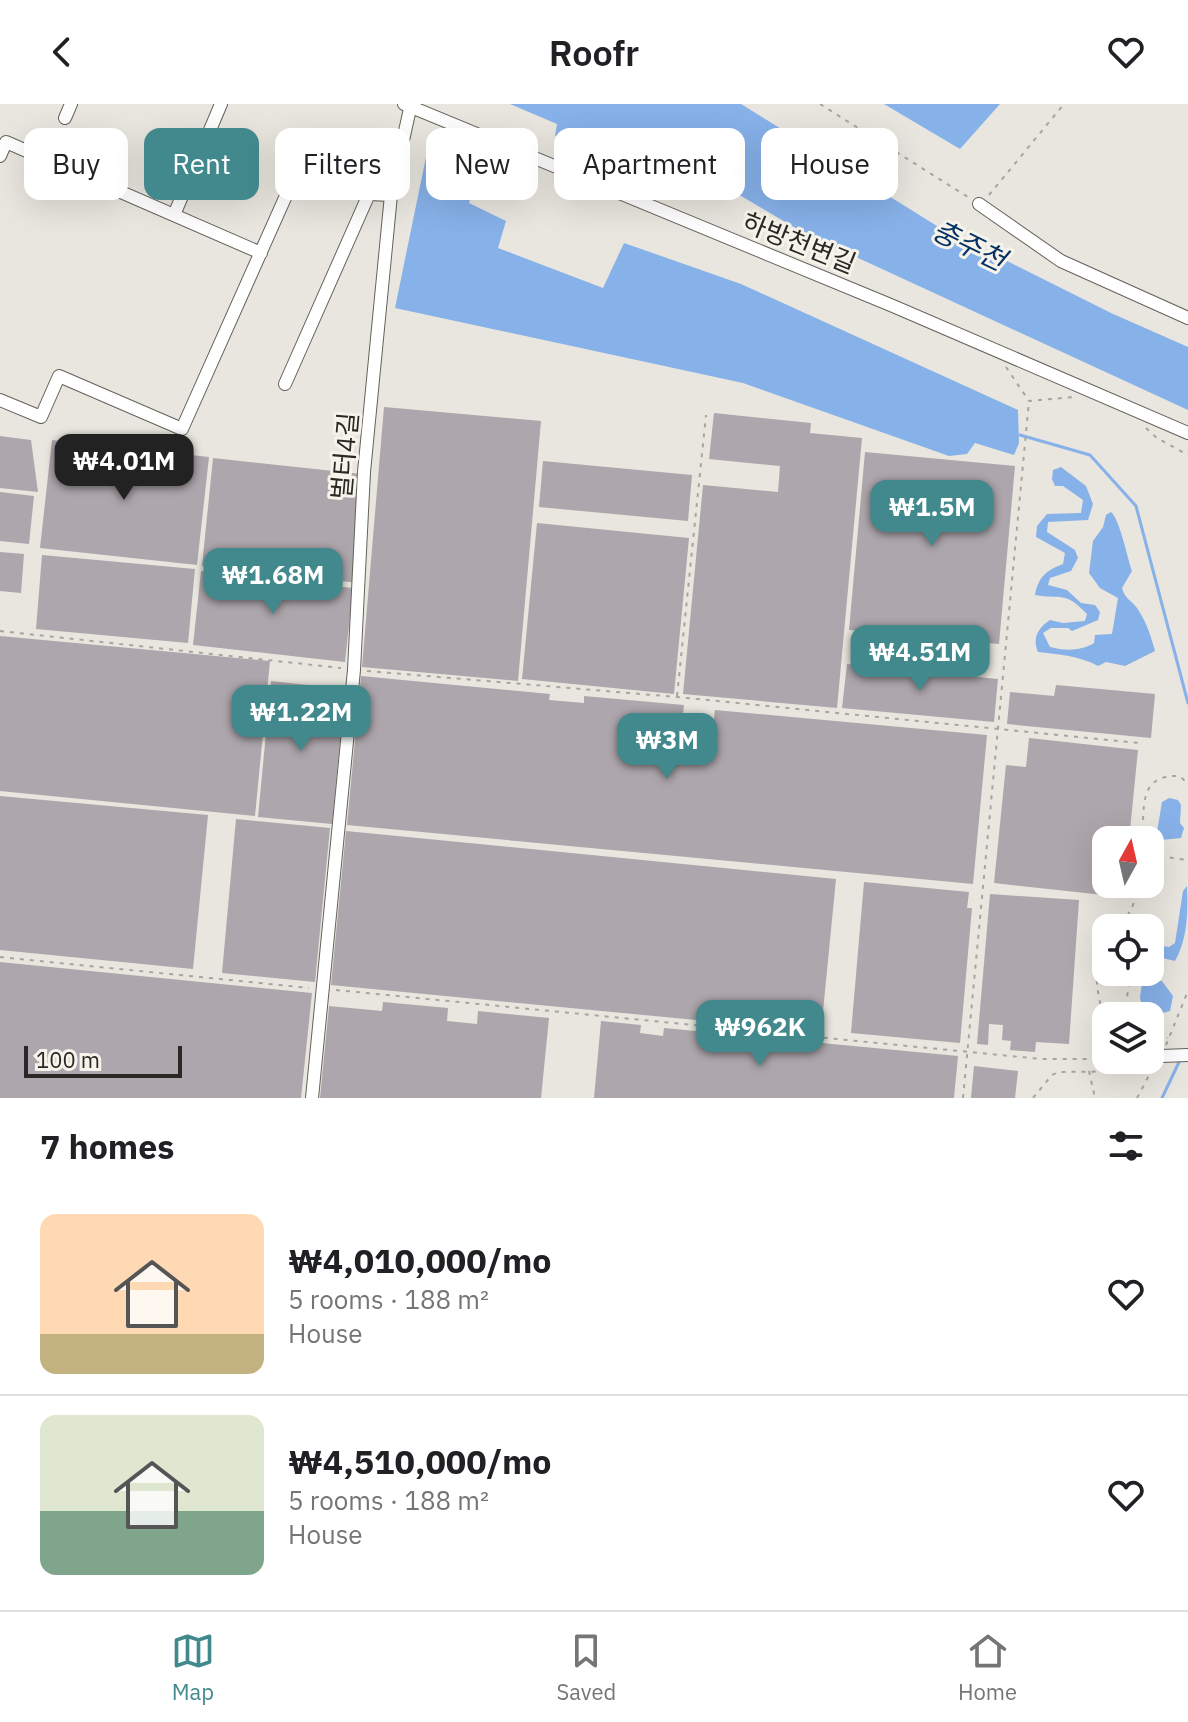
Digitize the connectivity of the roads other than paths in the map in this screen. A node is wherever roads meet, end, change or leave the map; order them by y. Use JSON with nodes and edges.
{"nodes":[{"id":1,"x":71,"y":104,"type":"edge"},
{"id":2,"x":221,"y":104,"type":"edge"},
{"id":3,"x":408,"y":105,"type":"edge"},
{"id":4,"x":65,"y":118,"type":"dead end"},
{"id":5,"x":404,"y":128,"type":"edge"},
{"id":6,"x":0,"y":156,"type":"edge"},
{"id":7,"x":284,"y":200,"type":"edge"},
{"id":8,"x":366,"y":200,"type":"edge"},
{"id":9,"x":391,"y":200,"type":"edge"},
{"id":10,"x":979,"y":204,"type":"road end"},
{"id":11,"x":174,"y":215,"type":"junction"},
{"id":12,"x":261,"y":253,"type":"junction"},
{"id":13,"x":1188,"y":318,"type":"edge"},
{"id":14,"x":285,"y":384,"type":"dead end"},
{"id":15,"x":0,"y":400,"type":"edge"},
{"id":16,"x":1188,"y":433,"type":"edge"},
{"id":17,"x":1184,"y":1055,"type":"edge"},
{"id":18,"x":1164,"y":1056,"type":"edge"},
{"id":19,"x":312,"y":1098,"type":"edge"}],
"edges":[{"from":1,"to":4,"type":"street"},
{"from":2,"to":11,"type":"street"},
{"from":3,"to":5,"type":"street","name":"벌터4길"},
{"from":3,"to":16,"type":"street","name":"하방천변길"},
{"from":6,"to":11,"type":"street"},
{"from":7,"to":12,"type":"street"},
{"from":8,"to":14,"type":"street"},
{"from":9,"to":19,"type":"street","name":"벌터4길"},
{"from":10,"to":13,"type":"street"},
{"from":11,"to":12,"type":"street"},
{"from":12,"to":15,"type":"street"},
{"from":17,"to":18,"type":"street"}]}
